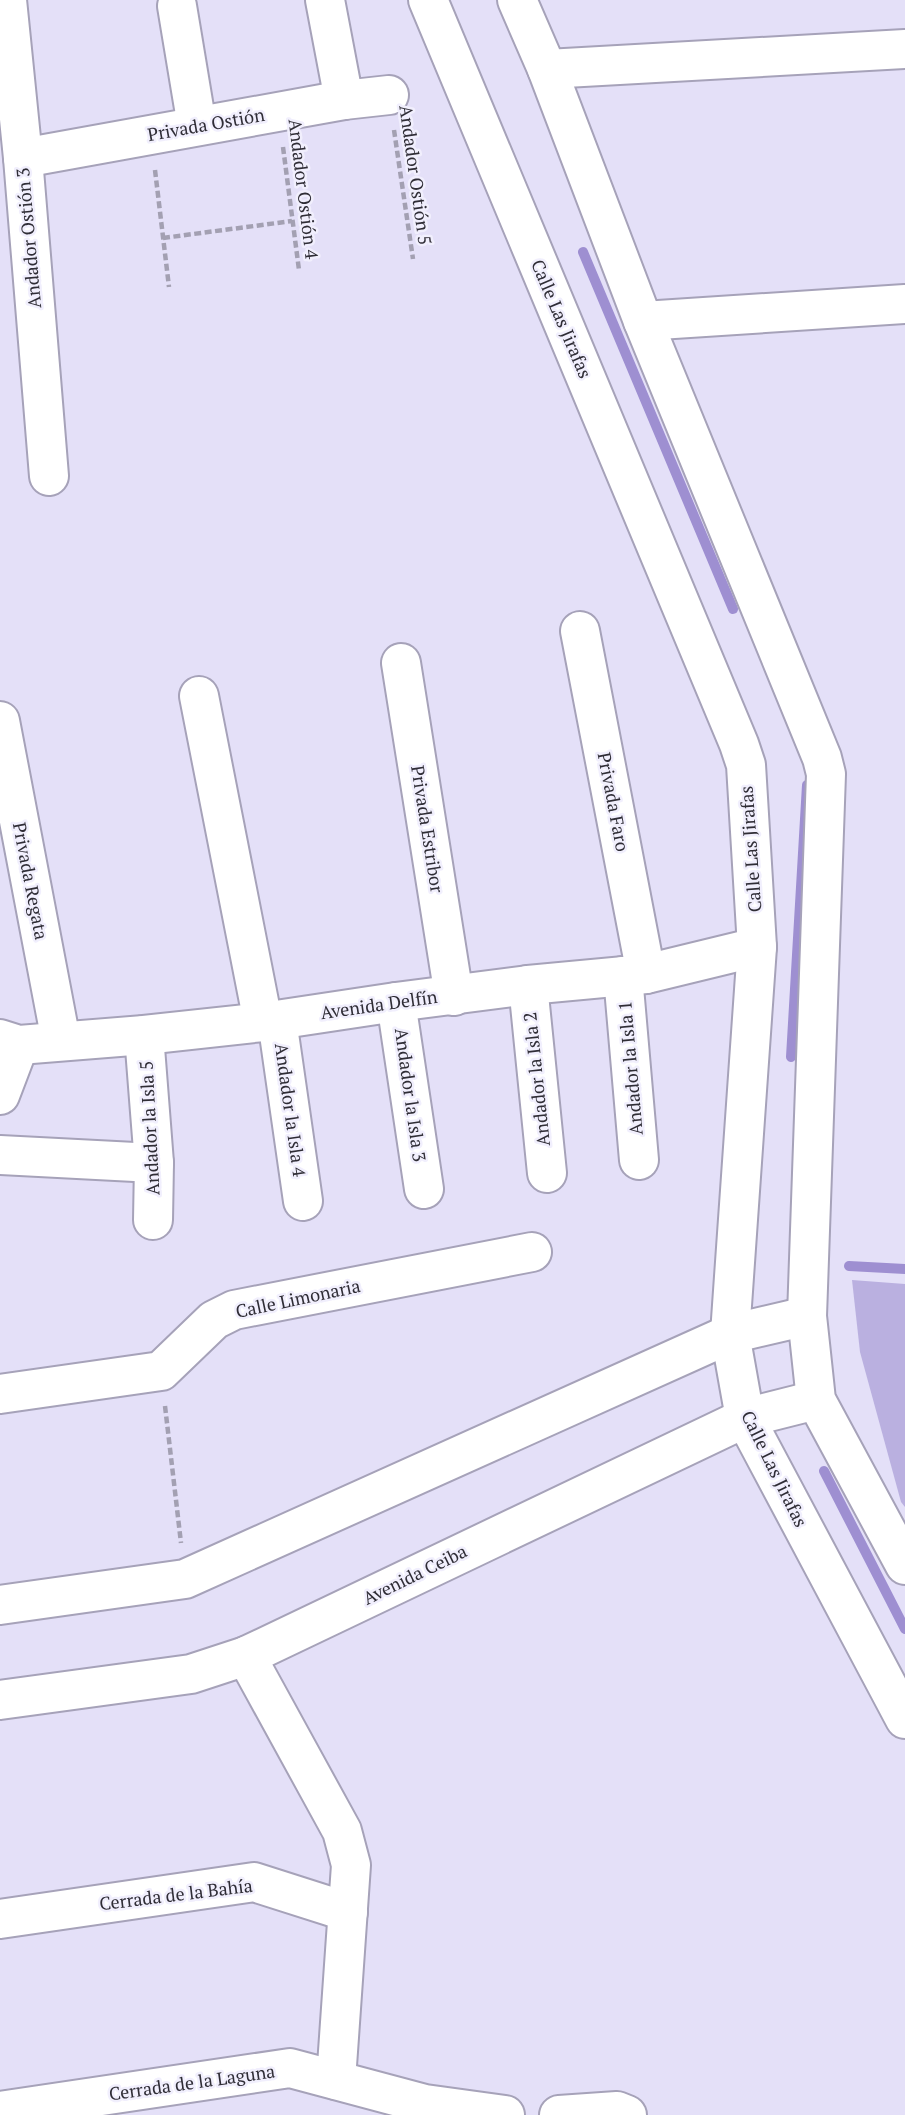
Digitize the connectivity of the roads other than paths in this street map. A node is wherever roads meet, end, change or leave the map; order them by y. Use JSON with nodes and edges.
{"nodes":[{"id":1,"x":7,"y":0,"type":"edge"},
{"id":2,"x":325,"y":0,"type":"edge"},
{"id":3,"x":428,"y":0,"type":"edge"},
{"id":4,"x":517,"y":0,"type":"edge"},
{"id":5,"x":177,"y":6,"type":"dead end"},
{"id":6,"x":905,"y":49,"type":"edge"},
{"id":7,"x":547,"y":69,"type":"junction"},
{"id":8,"x":389,"y":95,"type":"road end"},
{"id":9,"x":344,"y":100,"type":"junction"},
{"id":10,"x":197,"y":127,"type":"junction"},
{"id":11,"x":23,"y":158,"type":"junction"},
{"id":12,"x":905,"y":304,"type":"edge"},
{"id":13,"x":643,"y":321,"type":"junction"},
{"id":14,"x":49,"y":475,"type":"dead end"},
{"id":15,"x":580,"y":631,"type":"dead end"},
{"id":16,"x":401,"y":663,"type":"dead end"},
{"id":17,"x":199,"y":696,"type":"dead end"},
{"id":18,"x":0,"y":721,"type":"edge"},
{"id":19,"x":757,"y":947,"type":"junction"},
{"id":20,"x":634,"y":975,"type":"junction"},
{"id":21,"x":528,"y":985,"type":"junction"},
{"id":22,"x":454,"y":996,"type":"junction"},
{"id":23,"x":396,"y":1002,"type":"junction"},
{"id":24,"x":270,"y":1021,"type":"junction"},
{"id":25,"x":144,"y":1035,"type":"junction"},
{"id":26,"x":61,"y":1041,"type":"junction"},
{"id":27,"x":10,"y":1042,"type":"edge"},
{"id":28,"x":0,"y":1094,"type":"edge"},
{"id":29,"x":0,"y":1156,"type":"edge"},
{"id":30,"x":639,"y":1160,"type":"dead end"},
{"id":31,"x":154,"y":1163,"type":"junction"},
{"id":32,"x":547,"y":1172,"type":"dead end"},
{"id":33,"x":424,"y":1189,"type":"dead end"},
{"id":34,"x":303,"y":1201,"type":"dead end"},
{"id":35,"x":153,"y":1220,"type":"dead end"},
{"id":36,"x":532,"y":1252,"type":"dead end"},
{"id":37,"x":807,"y":1316,"type":"junction"},
{"id":38,"x":730,"y":1334,"type":"junction"},
{"id":39,"x":0,"y":1394,"type":"edge"},
{"id":40,"x":816,"y":1400,"type":"junction"},
{"id":41,"x":744,"y":1418,"type":"junction"},
{"id":42,"x":905,"y":1565,"type":"edge"},
{"id":43,"x":0,"y":1605,"type":"edge"},
{"id":44,"x":246,"y":1656,"type":"junction"},
{"id":45,"x":0,"y":1700,"type":"edge"},
{"id":46,"x":905,"y":1719,"type":"edge"},
{"id":47,"x":348,"y":1912,"type":"junction"},
{"id":48,"x":0,"y":1919,"type":"edge"},
{"id":49,"x":336,"y":2080,"type":"junction"},
{"id":50,"x":0,"y":2111,"type":"edge"},
{"id":51,"x":505,"y":2115,"type":"edge"},
{"id":52,"x":559,"y":2115,"type":"edge"},
{"id":53,"x":627,"y":2115,"type":"edge"}],
"edges":[{"from":1,"to":11,"type":"street","name":"Andador Ostión 3"},
{"from":2,"to":9,"type":"street"},
{"from":3,"to":19,"type":"street","name":"Calle Las Jirafas"},
{"from":4,"to":7,"type":"street"},
{"from":5,"to":10,"type":"street"},
{"from":6,"to":7,"type":"street"},
{"from":7,"to":13,"type":"street"},
{"from":8,"to":9,"type":"street","name":"Privada Ostión"},
{"from":9,"to":10,"type":"street","name":"Privada Ostión"},
{"from":10,"to":11,"type":"street","name":"Privada Ostión"},
{"from":11,"to":14,"type":"street","name":"Andador Ostión 3"},
{"from":12,"to":13,"type":"street"},
{"from":13,"to":37,"type":"street"},
{"from":15,"to":20,"type":"street","name":"Privada Faro"},
{"from":16,"to":22,"type":"street","name":"Privada Estribor"},
{"from":17,"to":24,"type":"street"},
{"from":18,"to":26,"type":"street","name":"Privada Regata"},
{"from":19,"to":20,"type":"street","name":"Avenida Delfín"},
{"from":19,"to":38,"type":"street","name":"Calle Las Jirafas"},
{"from":20,"to":21,"type":"street","name":"Avenida Delfín"},
{"from":20,"to":30,"type":"street","name":"Andador la Isla 1"},
{"from":21,"to":22,"type":"street","name":"Avenida Delfín"},
{"from":21,"to":32,"type":"street","name":"Andador la Isla 2"},
{"from":22,"to":23,"type":"street","name":"Avenida Delfín"},
{"from":23,"to":24,"type":"street","name":"Avenida Delfín"},
{"from":23,"to":33,"type":"street","name":"Andador la Isla 3"},
{"from":24,"to":25,"type":"street","name":"Avenida Delfín"},
{"from":24,"to":34,"type":"street","name":"Andador la Isla 4"},
{"from":25,"to":26,"type":"street","name":"Avenida Delfín"},
{"from":25,"to":31,"type":"street","name":"Andador la Isla 5"},
{"from":26,"to":27,"type":"street","name":"Avenida Delfín"},
{"from":27,"to":28,"type":"street"},
{"from":29,"to":31,"type":"street"},
{"from":31,"to":35,"type":"street","name":"Andador la Isla 5"},
{"from":36,"to":39,"type":"street","name":"Calle Limonaria"},
{"from":37,"to":38,"type":"street"},
{"from":37,"to":40,"type":"street"},
{"from":38,"to":41,"type":"street","name":"Calle Las Jirafas"},
{"from":38,"to":43,"type":"street"},
{"from":40,"to":41,"type":"street","name":"Avenida Ceiba"},
{"from":40,"to":42,"type":"street"},
{"from":41,"to":44,"type":"street","name":"Avenida Ceiba"},
{"from":41,"to":46,"type":"street","name":"Calle Las Jirafas"},
{"from":44,"to":45,"type":"street","name":"Avenida Ceiba"},
{"from":44,"to":47,"type":"street"},
{"from":47,"to":48,"type":"street","name":"Cerrada de la Bahía"},
{"from":47,"to":49,"type":"street"},
{"from":49,"to":50,"type":"street","name":"Cerrada de la Laguna"},
{"from":49,"to":51,"type":"street","name":"Cerrada de la Laguna"},
{"from":52,"to":53,"type":"street"}]}
